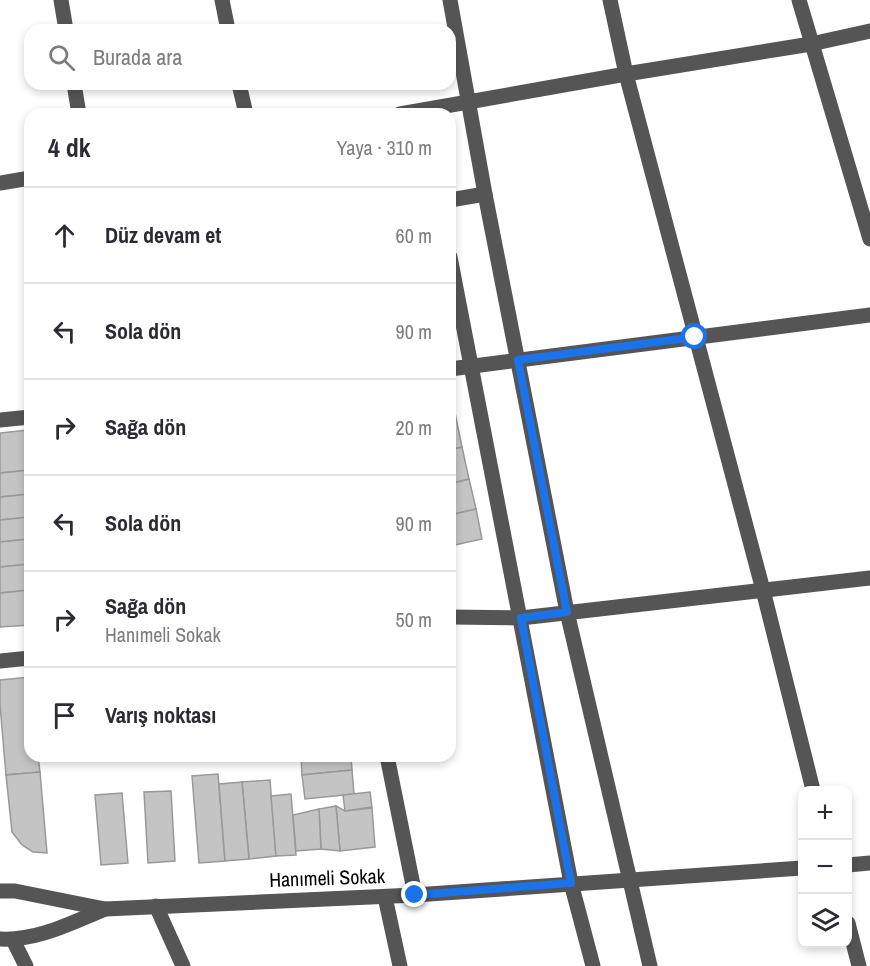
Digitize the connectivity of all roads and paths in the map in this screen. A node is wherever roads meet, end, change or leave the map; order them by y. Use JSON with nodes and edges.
{"nodes":[{"id":1,"x":61,"y":0,"type":"edge"},
{"id":2,"x":222,"y":0,"type":"edge"},
{"id":3,"x":450,"y":0,"type":"edge"},
{"id":4,"x":610,"y":0,"type":"edge"},
{"id":5,"x":799,"y":0,"type":"edge"},
{"id":6,"x":65,"y":24,"type":"edge"},
{"id":7,"x":227,"y":24,"type":"edge"},
{"id":8,"x":454,"y":24,"type":"edge"},
{"id":9,"x":870,"y":31,"type":"edge"},
{"id":10,"x":456,"y":34,"type":"edge"},
{"id":11,"x":811,"y":44,"type":"junction"},
{"id":12,"x":626,"y":74,"type":"junction"},
{"id":13,"x":75,"y":90,"type":"edge"},
{"id":14,"x":240,"y":90,"type":"edge"},
{"id":15,"x":468,"y":103,"type":"junction"},
{"id":16,"x":78,"y":108,"type":"edge"},
{"id":17,"x":245,"y":108,"type":"edge"},
{"id":18,"x":437,"y":108,"type":"edge"},
{"id":19,"x":24,"y":179,"type":"edge"},
{"id":20,"x":0,"y":183,"type":"edge"},
{"id":21,"x":485,"y":194,"type":"junction"},
{"id":22,"x":456,"y":199,"type":"edge"},
{"id":23,"x":870,"y":239,"type":"edge"},
{"id":24,"x":456,"y":288,"type":"edge"},
{"id":25,"x":870,"y":315,"type":"edge"},
{"id":26,"x":695,"y":337,"type":"junction"},
{"id":27,"x":518,"y":360,"type":"junction"},
{"id":28,"x":471,"y":366,"type":"junction"},
{"id":29,"x":456,"y":368,"type":"edge"},
{"id":30,"x":24,"y":418,"type":"edge"},
{"id":31,"x":0,"y":420,"type":"edge"},
{"id":32,"x":870,"y":578,"type":"edge"},
{"id":33,"x":763,"y":590,"type":"junction"},
{"id":34,"x":567,"y":612,"type":"junction"},
{"id":35,"x":456,"y":617,"type":"edge"},
{"id":36,"x":521,"y":618,"type":"junction"},
{"id":37,"x":24,"y":659,"type":"edge"},
{"id":38,"x":0,"y":661,"type":"edge"},
{"id":39,"x":388,"y":762,"type":"edge"},
{"id":40,"x":812,"y":786,"type":"edge"},
{"id":41,"x":870,"y":863,"type":"edge"},
{"id":42,"x":852,"y":865,"type":"edge"},
{"id":43,"x":798,"y":868,"type":"edge"},
{"id":44,"x":631,"y":880,"type":"junction"},
{"id":45,"x":571,"y":883,"type":"junction"},
{"id":46,"x":0,"y":891,"type":"edge"},
{"id":47,"x":415,"y":895,"type":"junction"},
{"id":48,"x":385,"y":897,"type":"junction"},
{"id":49,"x":156,"y":906,"type":"junction"},
{"id":50,"x":105,"y":909,"type":"junction"},
{"id":51,"x":852,"y":938,"type":"edge"},
{"id":52,"x":7,"y":939,"type":"edge"},
{"id":53,"x":26,"y":966,"type":"edge"},
{"id":54,"x":183,"y":966,"type":"edge"},
{"id":55,"x":400,"y":966,"type":"edge"},
{"id":56,"x":592,"y":966,"type":"edge"},
{"id":57,"x":650,"y":966,"type":"edge"},
{"id":58,"x":859,"y":966,"type":"edge"}],
"edges":[{"from":1,"to":6,"type":"street"},
{"from":2,"to":7,"type":"street"},
{"from":3,"to":8,"type":"street"},
{"from":4,"to":12,"type":"street"},
{"from":5,"to":11,"type":"street"},
{"from":9,"to":11,"type":"street"},
{"from":10,"to":15,"type":"street"},
{"from":11,"to":12,"type":"street"},
{"from":11,"to":23,"type":"street"},
{"from":12,"to":15,"type":"street"},
{"from":12,"to":26,"type":"street"},
{"from":13,"to":16,"type":"street"},
{"from":14,"to":17,"type":"street"},
{"from":15,"to":18,"type":"street"},
{"from":15,"to":21,"type":"street"},
{"from":19,"to":20,"type":"street"},
{"from":21,"to":22,"type":"street"},
{"from":21,"to":27,"type":"street"},
{"from":24,"to":28,"type":"street"},
{"from":25,"to":26,"type":"street"},
{"from":26,"to":27,"type":"street"},
{"from":26,"to":33,"type":"street"},
{"from":27,"to":28,"type":"street"},
{"from":27,"to":34,"type":"street"},
{"from":28,"to":29,"type":"street"},
{"from":28,"to":36,"type":"street"},
{"from":30,"to":31,"type":"street"},
{"from":32,"to":33,"type":"street"},
{"from":33,"to":34,"type":"street"},
{"from":33,"to":40,"type":"street"},
{"from":34,"to":36,"type":"street"},
{"from":34,"to":44,"type":"street"},
{"from":35,"to":36,"type":"street"},
{"from":36,"to":45,"type":"street"},
{"from":37,"to":38,"type":"street"},
{"from":39,"to":47,"type":"street"},
{"from":41,"to":42,"type":"street"},
{"from":43,"to":44,"type":"street","name":"Hanımeli Sokak"},
{"from":44,"to":45,"type":"street","name":"Hanımeli Sokak"},
{"from":44,"to":57,"type":"street"},
{"from":45,"to":47,"type":"street","name":"Hanımeli Sokak"},
{"from":45,"to":56,"type":"street"},
{"from":46,"to":50,"type":"street"},
{"from":47,"to":48,"type":"street","name":"Hanımeli Sokak"},
{"from":48,"to":49,"type":"street","name":"Hanımeli Sokak"},
{"from":48,"to":55,"type":"street"},
{"from":49,"to":50,"type":"street","name":"Hanımeli Sokak"},
{"from":49,"to":54,"type":"street"},
{"from":50,"to":52,"type":"street"},
{"from":51,"to":58,"type":"street"},
{"from":52,"to":53,"type":"street"}]}
